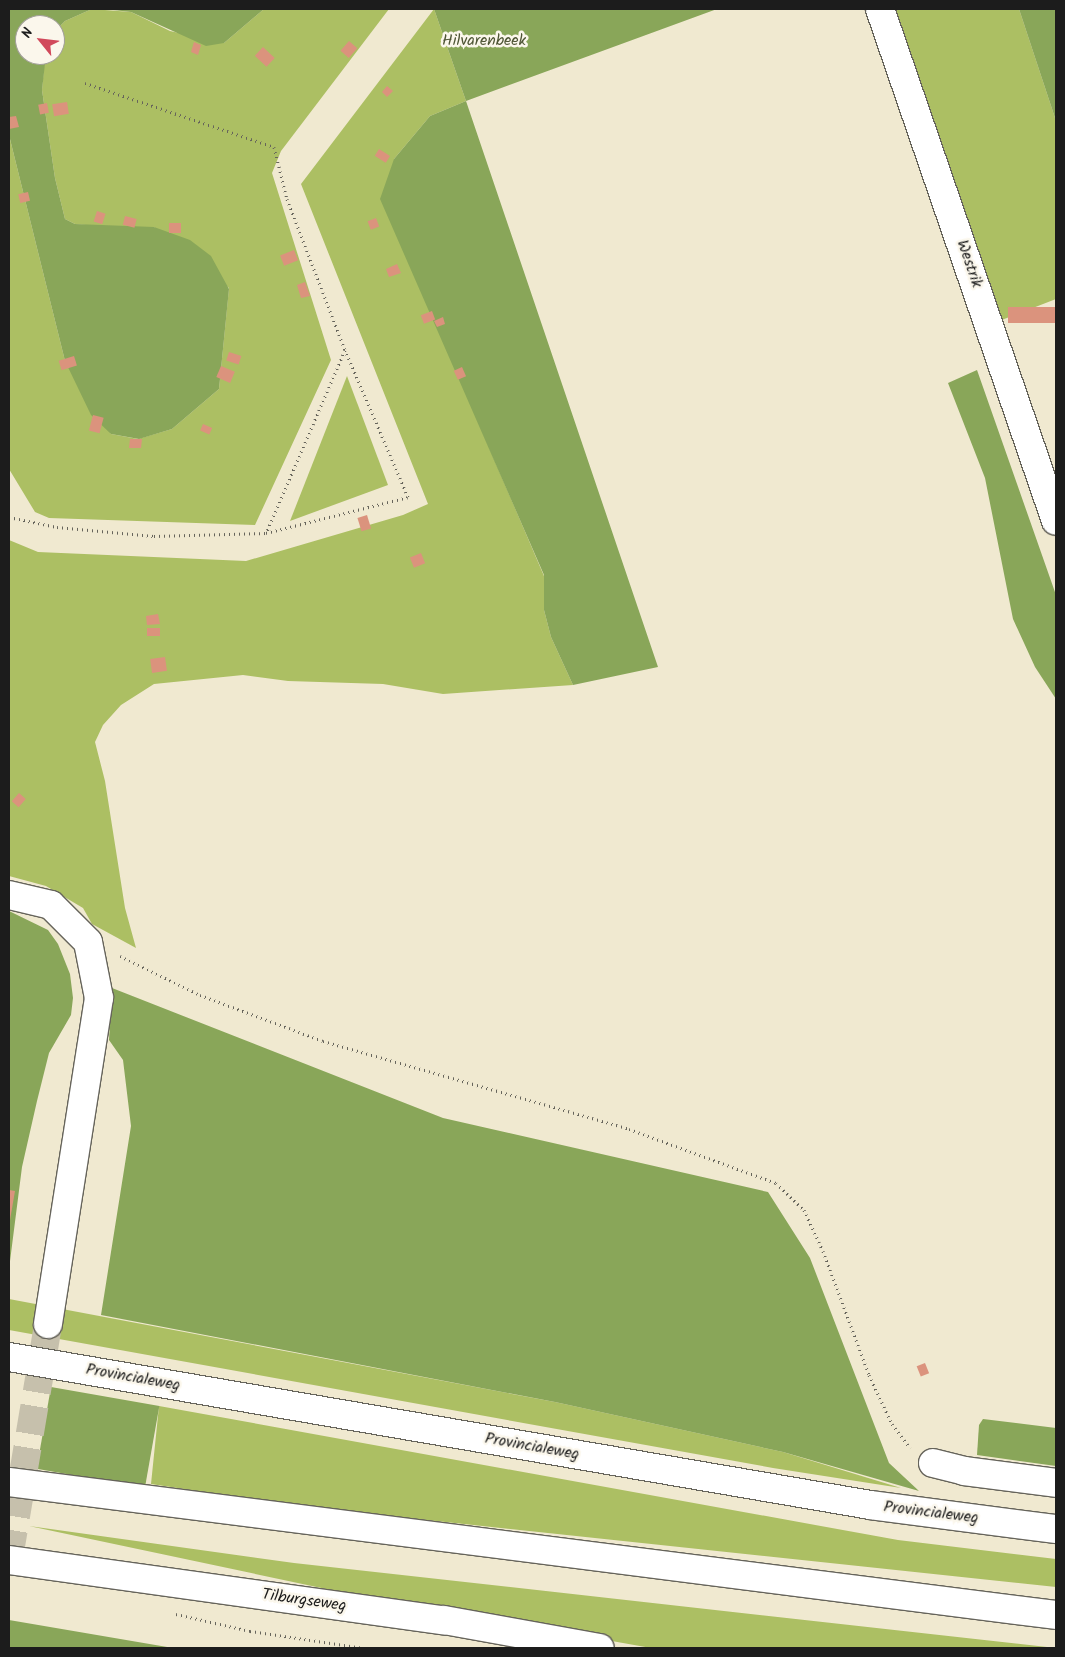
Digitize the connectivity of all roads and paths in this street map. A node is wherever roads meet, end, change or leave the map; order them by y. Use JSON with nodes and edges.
{"nodes":[{"id":1,"x":880,"y":9,"type":"edge"},
{"id":2,"x":85,"y":83,"type":"dead end"},
{"id":3,"x":345,"y":350,"type":"junction"},
{"id":4,"x":9,"y":517,"type":"edge"},
{"id":5,"x":1056,"y":521,"type":"edge"},
{"id":6,"x":266,"y":533,"type":"junction"},
{"id":7,"x":9,"y":895,"type":"edge"},
{"id":8,"x":88,"y":942,"type":"junction"},
{"id":9,"x":48,"y":1324,"type":"tunnel mouth"},
{"id":10,"x":9,"y":1357,"type":"edge"},
{"id":11,"x":933,"y":1463,"type":"joint"},
{"id":12,"x":9,"y":1482,"type":"edge"},
{"id":13,"x":1056,"y":1483,"type":"edge"},
{"id":14,"x":1056,"y":1529,"type":"edge"},
{"id":15,"x":9,"y":1560,"type":"edge"},
{"id":16,"x":1056,"y":1616,"type":"edge"},
{"id":17,"x":599,"y":1648,"type":"edge"}],
"edges":[{"from":1,"to":5,"type":"main road","name":"Westrik"},
{"from":2,"to":3,"type":"path"},
{"from":3,"to":6,"type":"path"},
{"from":3,"to":6,"type":"path"},
{"from":4,"to":6,"type":"path"},
{"from":7,"to":8,"type":"main road"},
{"from":8,"to":9,"type":"main road"},
{"from":8,"to":11,"type":"path"},
{"from":10,"to":14,"type":"main road","name":"Provincialeweg"},
{"from":11,"to":13,"type":"main road"},
{"from":12,"to":16,"type":"main road"},
{"from":15,"to":17,"type":"main road","name":"Tilburgseweg"}]}
